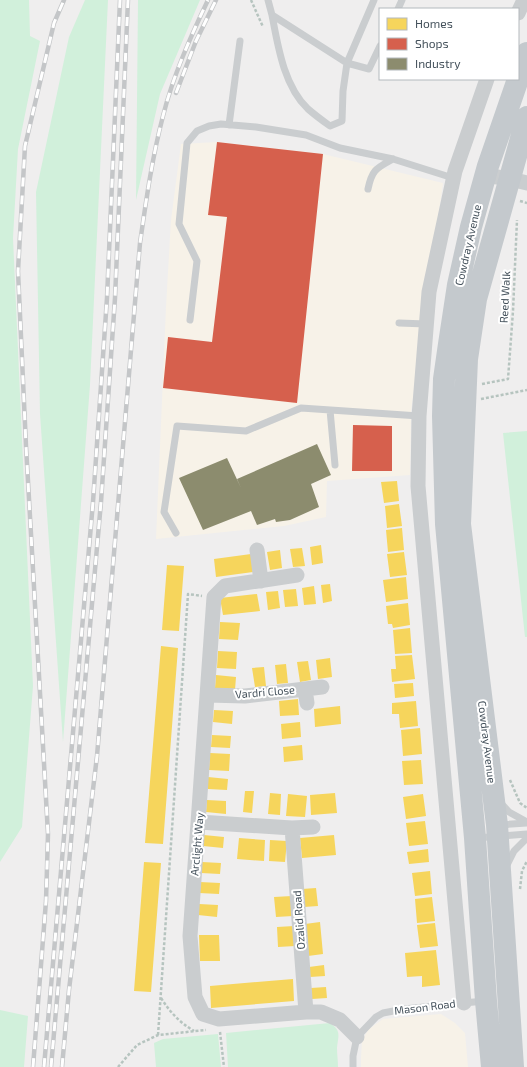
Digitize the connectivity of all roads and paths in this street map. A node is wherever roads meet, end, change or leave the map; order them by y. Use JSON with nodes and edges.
{"nodes":[{"id":1,"x":268,"y":0,"type":"edge"},
{"id":2,"x":374,"y":0,"type":"edge"},
{"id":3,"x":524,"y":0,"type":"edge"},
{"id":4,"x":519,"y":11,"type":"edge"},
{"id":5,"x":272,"y":15,"type":"junction"},
{"id":6,"x":240,"y":41,"type":"dead end"},
{"id":7,"x":379,"y":48,"type":"edge"},
{"id":8,"x":527,"y":53,"type":"edge"},
{"id":9,"x":347,"y":63,"type":"junction"},
{"id":10,"x":519,"y":75,"type":"edge"},
{"id":11,"x":487,"y":80,"type":"edge"},
{"id":12,"x":517,"y":80,"type":"edge"},
{"id":13,"x":527,"y":117,"type":"edge"},
{"id":14,"x":229,"y":125,"type":"junction"},
{"id":15,"x":393,"y":159,"type":"junction"},
{"id":16,"x":485,"y":175,"type":"junction"},
{"id":17,"x":453,"y":178,"type":"junction"},
{"id":18,"x":520,"y":182,"type":"edge"},
{"id":19,"x":368,"y":188,"type":"dead end"},
{"id":20,"x":518,"y":201,"type":"dead end"},
{"id":21,"x":518,"y":217,"type":"dead end"},
{"id":22,"x":190,"y":320,"type":"dead end"},
{"id":23,"x":399,"y":323,"type":"dead end"},
{"id":24,"x":426,"y":324,"type":"junction"},
{"id":25,"x":481,"y":384,"type":"dead end"},
{"id":26,"x":527,"y":390,"type":"edge"},
{"id":27,"x":479,"y":400,"type":"dead end"},
{"id":28,"x":330,"y":410,"type":"junction"},
{"id":29,"x":419,"y":416,"type":"junction"},
{"id":30,"x":454,"y":417,"type":"junction"},
{"id":31,"x":335,"y":465,"type":"dead end"},
{"id":32,"x":176,"y":532,"type":"dead end"},
{"id":33,"x":257,"y":550,"type":"dead end"},
{"id":34,"x":297,"y":575,"type":"dead end"},
{"id":35,"x":261,"y":581,"type":"junction"},
{"id":36,"x":214,"y":597,"type":"junction"},
{"id":37,"x":322,"y":687,"type":"dead end"},
{"id":38,"x":207,"y":695,"type":"junction"},
{"id":39,"x":494,"y":796,"type":"junction"},
{"id":40,"x":199,"y":822,"type":"junction"},
{"id":41,"x":527,"y":823,"type":"edge"},
{"id":42,"x":313,"y":826,"type":"dead end"},
{"id":43,"x":292,"y":828,"type":"junction"},
{"id":44,"x":497,"y":830,"type":"junction"},
{"id":45,"x":527,"y":834,"type":"edge"},
{"id":46,"x":475,"y":838,"type":"junction"},
{"id":47,"x":527,"y":838,"type":"edge"},
{"id":48,"x":527,"y":861,"type":"edge"},
{"id":49,"x":500,"y":874,"type":"junction"},
{"id":50,"x":520,"y":894,"type":"dead end"},
{"id":51,"x":160,"y":998,"type":"junction"},
{"id":52,"x":509,"y":999,"type":"junction"},
{"id":53,"x":486,"y":1001,"type":"junction"},
{"id":54,"x":464,"y":1003,"type":"junction"},
{"id":55,"x":306,"y":1012,"type":"junction"},
{"id":56,"x":219,"y":1020,"type":"junction"},
{"id":57,"x":194,"y":1032,"type":"dead end"},
{"id":58,"x":158,"y":1035,"type":"dead end"},
{"id":59,"x":357,"y":1037,"type":"junction"},
{"id":60,"x":224,"y":1067,"type":"edge"},
{"id":61,"x":353,"y":1067,"type":"edge"},
{"id":62,"x":492,"y":1067,"type":"edge"},
{"id":63,"x":513,"y":1067,"type":"edge"}],
"edges":[{"from":1,"to":5,"type":"lane"},
{"from":2,"to":9,"type":"lane"},
{"from":3,"to":4,"type":"street"},
{"from":5,"to":9,"type":"lane"},
{"from":5,"to":9,"type":"lane"},
{"from":6,"to":14,"type":"lane"},
{"from":7,"to":9,"type":"lane"},
{"from":8,"to":10,"type":"main road","name":"Cowdray Avenue"},
{"from":11,"to":17,"type":"street"},
{"from":12,"to":16,"type":"main road","name":"Cowdray Avenue"},
{"from":13,"to":18,"type":"main road","name":"Cowdray Avenue"},
{"from":14,"to":15,"type":"lane"},
{"from":14,"to":22,"type":"lane"},
{"from":15,"to":17,"type":"lane"},
{"from":15,"to":19,"type":"lane"},
{"from":16,"to":18,"type":"street"},
{"from":16,"to":30,"type":"main road","name":"Cowdray Avenue"},
{"from":17,"to":24,"type":"street"},
{"from":18,"to":20,"type":"path"},
{"from":18,"to":30,"type":"main road","name":"Cowdray Avenue"},
{"from":21,"to":25,"type":"path","name":"Reed Walk"},
{"from":23,"to":24,"type":"lane"},
{"from":24,"to":29,"type":"street"},
{"from":26,"to":27,"type":"path"},
{"from":28,"to":29,"type":"lane"},
{"from":28,"to":31,"type":"lane"},
{"from":28,"to":32,"type":"lane"},
{"from":29,"to":30,"type":"street"},
{"from":29,"to":54,"type":"street"},
{"from":30,"to":39,"type":"main road","name":"Cowdray Avenue"},
{"from":30,"to":46,"type":"main road","name":"Cowdray Avenue"},
{"from":33,"to":35,"type":"street"},
{"from":34,"to":35,"type":"street"},
{"from":35,"to":36,"type":"street"},
{"from":36,"to":38,"type":"street","name":"Arclight Way"},
{"from":36,"to":51,"type":"path"},
{"from":37,"to":38,"type":"street","name":"Vardri Close"},
{"from":38,"to":40,"type":"street","name":"Arclight Way"},
{"from":39,"to":41,"type":"lane"},
{"from":39,"to":44,"type":"main road","name":"Cowdray Avenue"},
{"from":40,"to":43,"type":"street"},
{"from":40,"to":56,"type":"street","name":"Arclight Way"},
{"from":41,"to":44,"type":"lane"},
{"from":42,"to":43,"type":"street"},
{"from":43,"to":55,"type":"street","name":"Ozalid Road"},
{"from":44,"to":45,"type":"lane"},
{"from":44,"to":46,"type":"lane"},
{"from":44,"to":46,"type":"lane"},
{"from":44,"to":49,"type":"main road","name":"Cowdray Avenue"},
{"from":46,"to":53,"type":"main road","name":"Cowdray Avenue"},
{"from":47,"to":49,"type":"lane"},
{"from":48,"to":50,"type":"path"},
{"from":49,"to":52,"type":"main road","name":"Cowdray Avenue"},
{"from":51,"to":57,"type":"path"},
{"from":51,"to":58,"type":"path"},
{"from":52,"to":53,"type":"main road"},
{"from":52,"to":63,"type":"main road","name":"Cowdray Avenue"},
{"from":53,"to":54,"type":"lane","name":"Mason Road"},
{"from":53,"to":62,"type":"main road","name":"Cowdray Avenue"},
{"from":54,"to":59,"type":"lane","name":"Mason Road"},
{"from":55,"to":56,"type":"street"},
{"from":55,"to":59,"type":"street"},
{"from":56,"to":60,"type":"path"},
{"from":59,"to":61,"type":"lane","name":"Mason Road"}]}
